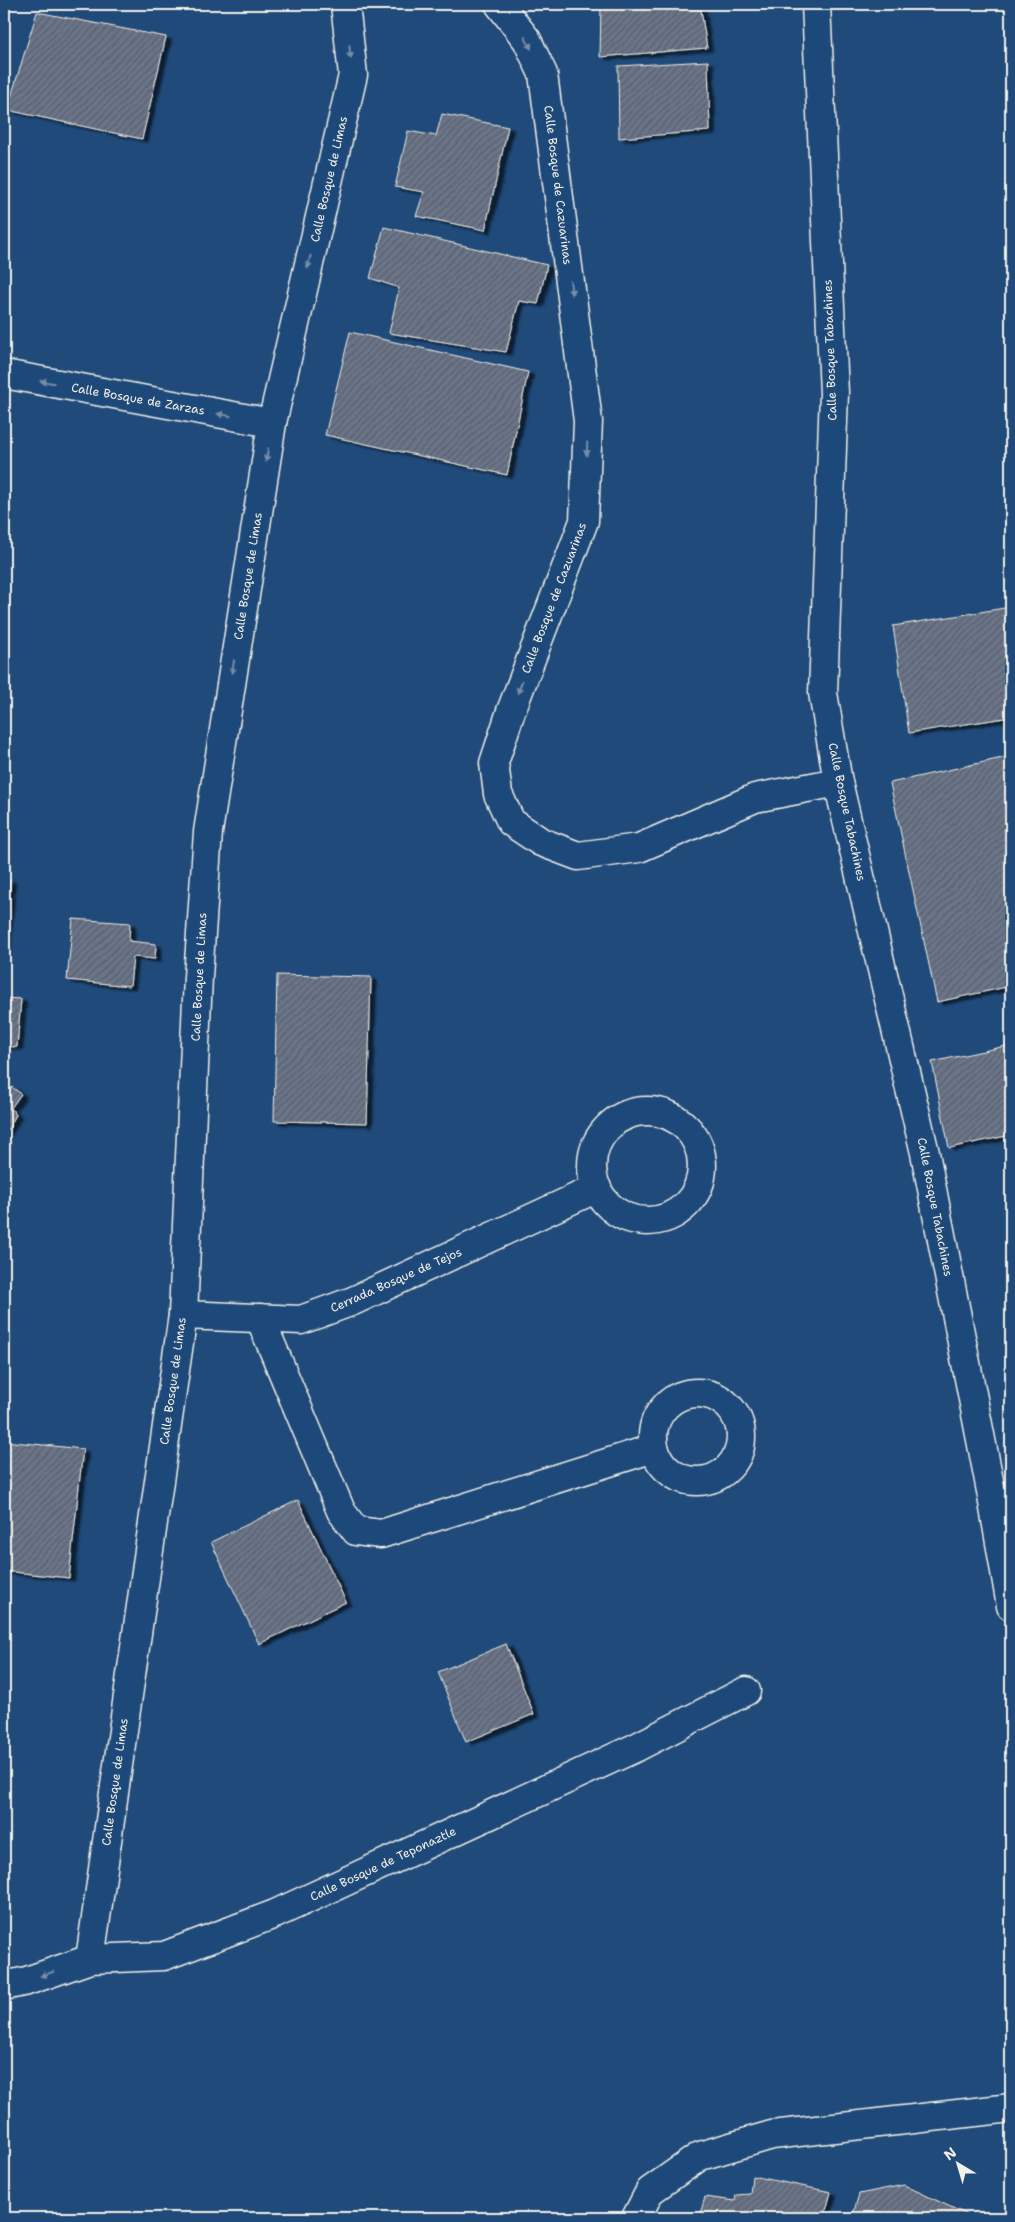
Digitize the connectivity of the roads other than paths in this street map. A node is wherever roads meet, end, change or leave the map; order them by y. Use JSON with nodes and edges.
{"nodes":[{"id":1,"x":344,"y":4,"type":"edge"},
{"id":2,"x":499,"y":4,"type":"edge"},
{"id":3,"x":816,"y":4,"type":"edge"},
{"id":4,"x":4,"y":374,"type":"edge"},
{"id":5,"x":272,"y":423,"type":"junction"},
{"id":6,"x":838,"y":782,"type":"junction"},
{"id":7,"x":597,"y":1188,"type":"dead end"},
{"id":8,"x":183,"y":1315,"type":"junction"},
{"id":9,"x":260,"y":1318,"type":"junction"},
{"id":10,"x":654,"y":1448,"type":"dead end"},
{"id":11,"x":1011,"y":1606,"type":"edge"},
{"id":12,"x":746,"y":1691,"type":"dead end"},
{"id":13,"x":90,"y":1959,"type":"junction"},
{"id":14,"x":4,"y":1986,"type":"edge"},
{"id":15,"x":1011,"y":2108,"type":"edge"},
{"id":16,"x":636,"y":2218,"type":"edge"}],
"edges":[{"from":1,"to":5,"type":"street","name":"Calle Bosque de Limas","one_way":true},
{"from":2,"to":6,"type":"street","name":"Calle Bosque de Cazuarinas","one_way":true},
{"from":3,"to":6,"type":"street","name":"Calle Bosque Tabachines"},
{"from":5,"to":4,"type":"street","name":"Calle Bosque de Zarzas","one_way":true},
{"from":5,"to":8,"type":"street","name":"Calle Bosque de Limas","one_way":true},
{"from":6,"to":11,"type":"street","name":"Calle Bosque Tabachines"},
{"from":7,"to":9,"type":"street","name":"Cerrada Bosque de Tejos"},
{"from":8,"to":9,"type":"street","name":"Cerrada Bosque de Tejos"},
{"from":8,"to":13,"type":"street","name":"Calle Bosque de Limas"},
{"from":9,"to":10,"type":"street"},
{"from":12,"to":13,"type":"street","name":"Calle Bosque de Teponaztle"},
{"from":13,"to":14,"type":"street","name":"Calle Bosque de Teponaztle","one_way":true},
{"from":15,"to":16,"type":"street"}]}
